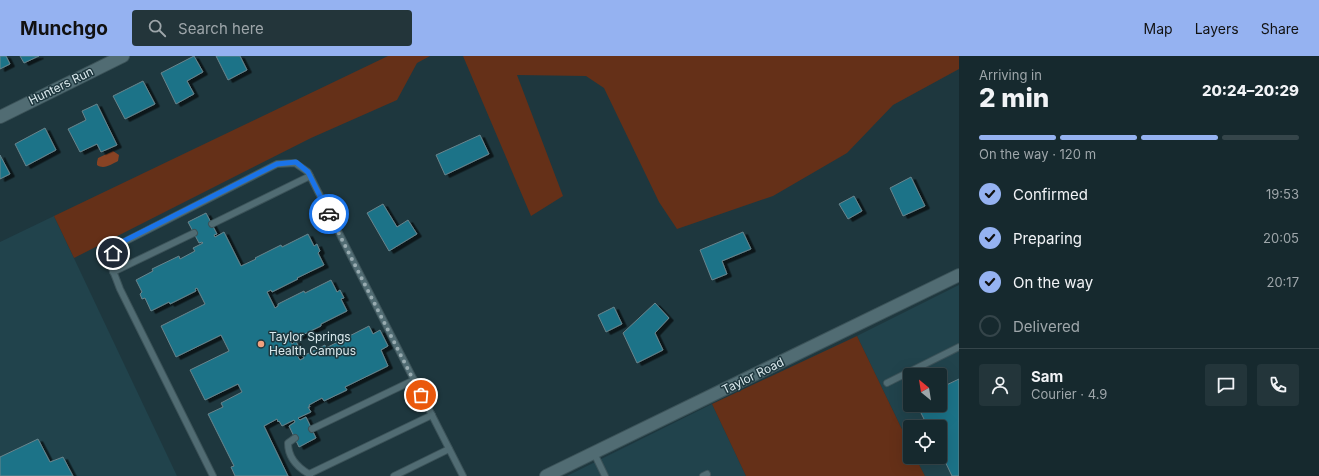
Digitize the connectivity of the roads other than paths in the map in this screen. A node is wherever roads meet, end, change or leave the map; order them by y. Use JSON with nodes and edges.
{"nodes":[{"id":1,"x":123,"y":56,"type":"edge"},
{"id":2,"x":0,"y":117,"type":"edge"},
{"id":3,"x":310,"y":176,"type":"junction"},
{"id":4,"x":212,"y":224,"type":"dead end"},
{"id":5,"x":194,"y":233,"type":"dead end"},
{"id":6,"x":113,"y":272,"type":"junction"},
{"id":7,"x":959,"y":276,"type":"edge"},
{"id":8,"x":959,"y":347,"type":"edge"},
{"id":9,"x":414,"y":380,"type":"junction"},
{"id":10,"x":887,"y":383,"type":"dead end"},
{"id":11,"x":432,"y":415,"type":"junction"},
{"id":12,"x":312,"y":429,"type":"dead end"},
{"id":13,"x":295,"y":438,"type":"dead end"},
{"id":14,"x":449,"y":449,"type":"junction"},
{"id":15,"x":594,"y":453,"type":"junction"},
{"id":16,"x":309,"y":475,"type":"edge"},
{"id":17,"x":213,"y":476,"type":"edge"},
{"id":18,"x":394,"y":476,"type":"edge"},
{"id":19,"x":463,"y":476,"type":"edge"},
{"id":20,"x":546,"y":476,"type":"edge"},
{"id":21,"x":605,"y":476,"type":"edge"}],
"edges":[{"from":1,"to":2,"type":"main road","name":"Hunters Run"},
{"from":3,"to":4,"type":"lane"},
{"from":3,"to":6,"type":"lane"},
{"from":3,"to":9,"type":"lane"},
{"from":5,"to":6,"type":"lane"},
{"from":6,"to":17,"type":"lane"},
{"from":7,"to":15,"type":"main road","name":"Taylor Road"},
{"from":8,"to":10,"type":"lane"},
{"from":9,"to":11,"type":"lane"},
{"from":9,"to":12,"type":"lane"},
{"from":11,"to":14,"type":"lane"},
{"from":11,"to":16,"type":"lane"},
{"from":13,"to":16,"type":"lane"},
{"from":14,"to":18,"type":"lane"},
{"from":14,"to":19,"type":"lane"},
{"from":15,"to":20,"type":"main road","name":"Taylor Road"},
{"from":15,"to":21,"type":"lane"}]}
